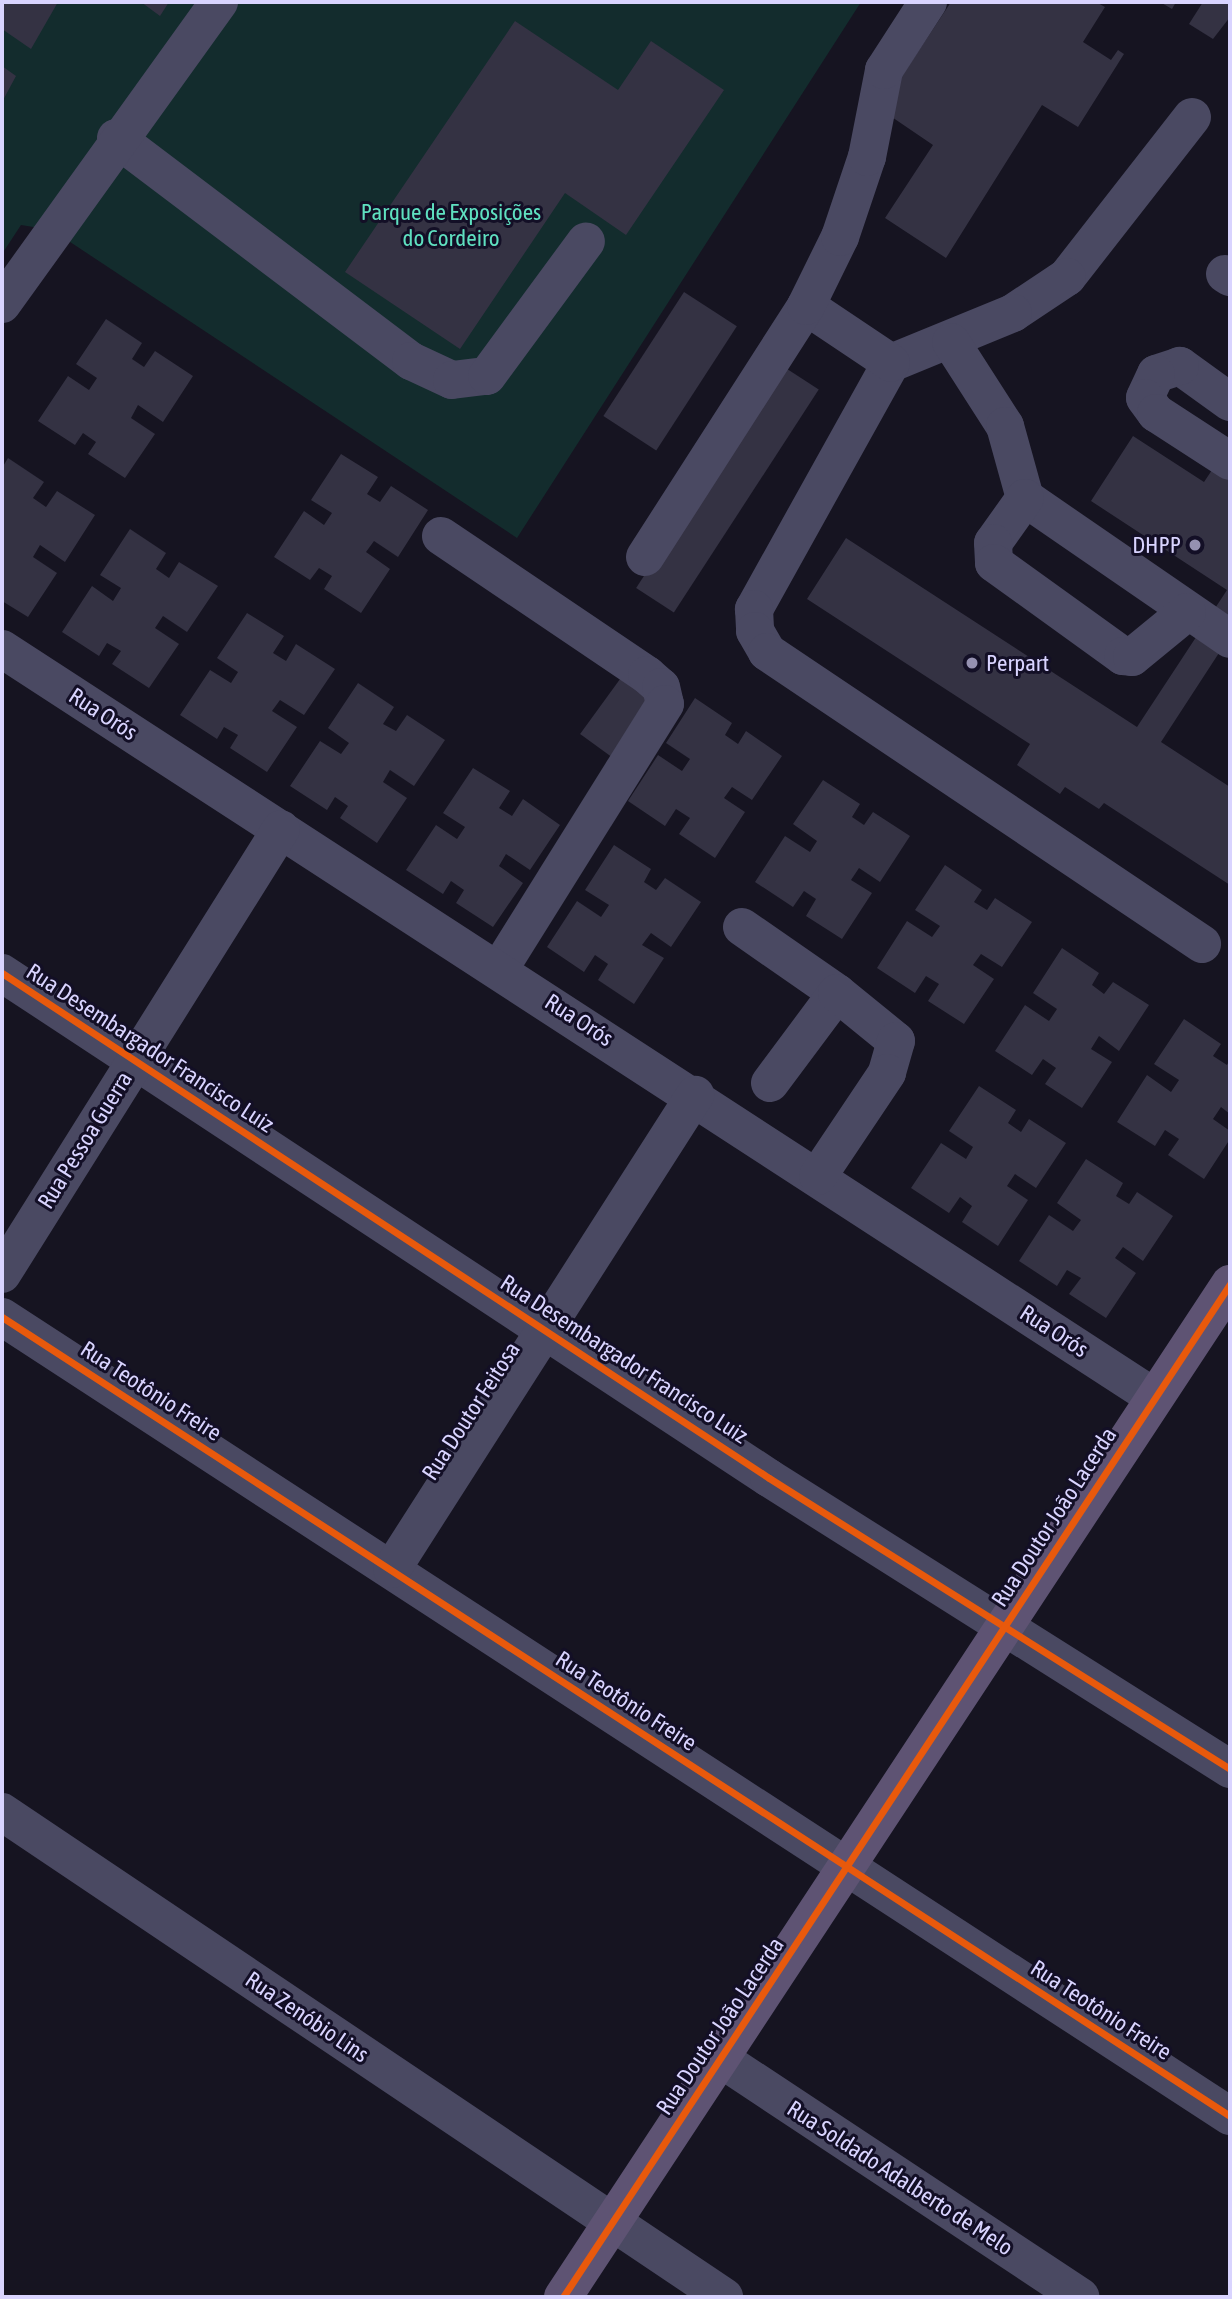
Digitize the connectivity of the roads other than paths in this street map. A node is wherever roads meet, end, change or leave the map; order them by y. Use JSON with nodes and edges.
{"nodes":[{"id":1,"x":219,"y":2,"type":"edge"},
{"id":2,"x":928,"y":2,"type":"edge"},
{"id":3,"x":1192,"y":117,"type":"dead end"},
{"id":4,"x":116,"y":138,"type":"junction"},
{"id":5,"x":586,"y":241,"type":"dead end"},
{"id":6,"x":2,"y":304,"type":"edge"},
{"id":7,"x":806,"y":306,"type":"junction"},
{"id":8,"x":951,"y":342,"type":"junction"},
{"id":9,"x":891,"y":363,"type":"junction"},
{"id":10,"x":1230,"y":402,"type":"edge"},
{"id":11,"x":1230,"y":461,"type":"edge"},
{"id":12,"x":1025,"y":498,"type":"junction"},
{"id":13,"x":441,"y":536,"type":"dead end"},
{"id":14,"x":645,"y":557,"type":"dead end"},
{"id":15,"x":1187,"y":612,"type":"junction"},
{"id":16,"x":1230,"y":639,"type":"edge"},
{"id":17,"x":2,"y":649,"type":"edge"},
{"id":18,"x":281,"y":829,"type":"junction"},
{"id":19,"x":742,"y":927,"type":"dead end"},
{"id":20,"x":1202,"y":944,"type":"dead end"},
{"id":21,"x":499,"y":968,"type":"junction"},
{"id":22,"x":2,"y":973,"type":"edge"},
{"id":23,"x":837,"y":993,"type":"junction"},
{"id":24,"x":135,"y":1061,"type":"junction"},
{"id":25,"x":770,"y":1083,"type":"dead end"},
{"id":26,"x":695,"y":1096,"type":"junction"},
{"id":27,"x":818,"y":1176,"type":"junction"},
{"id":28,"x":2,"y":1274,"type":"edge"},
{"id":29,"x":1230,"y":1284,"type":"edge"},
{"id":30,"x":2,"y":1317,"type":"edge"},
{"id":31,"x":545,"y":1330,"type":"junction"},
{"id":32,"x":1154,"y":1397,"type":"junction"},
{"id":33,"x":392,"y":1569,"type":"junction"},
{"id":34,"x":1005,"y":1628,"type":"junction"},
{"id":35,"x":1230,"y":1769,"type":"edge"},
{"id":36,"x":2,"y":1812,"type":"edge"},
{"id":37,"x":849,"y":1871,"type":"junction"},
{"id":38,"x":720,"y":2059,"type":"junction"},
{"id":39,"x":1230,"y":2116,"type":"edge"},
{"id":40,"x":611,"y":2222,"type":"junction"},
{"id":41,"x":563,"y":2297,"type":"edge"},
{"id":42,"x":724,"y":2297,"type":"edge"},
{"id":43,"x":1080,"y":2297,"type":"edge"}],
"edges":[{"from":1,"to":4,"type":"street"},
{"from":2,"to":7,"type":"street"},
{"from":3,"to":8,"type":"street"},
{"from":4,"to":5,"type":"street"},
{"from":4,"to":6,"type":"street"},
{"from":7,"to":9,"type":"street"},
{"from":7,"to":14,"type":"street"},
{"from":8,"to":9,"type":"street"},
{"from":8,"to":12,"type":"street"},
{"from":9,"to":20,"type":"street"},
{"from":10,"to":11,"type":"street"},
{"from":12,"to":15,"type":"street"},
{"from":12,"to":15,"type":"street"},
{"from":13,"to":21,"type":"street"},
{"from":15,"to":16,"type":"street"},
{"from":17,"to":18,"type":"street","name":"Rua Orós"},
{"from":18,"to":21,"type":"street","name":"Rua Orós"},
{"from":18,"to":24,"type":"street","name":"Rua Pessoa Guerra"},
{"from":19,"to":23,"type":"street"},
{"from":21,"to":26,"type":"street","name":"Rua Orós"},
{"from":22,"to":24,"type":"street","name":"Rua Desembargador Francisco Luiz"},
{"from":23,"to":25,"type":"street"},
{"from":23,"to":27,"type":"street"},
{"from":24,"to":28,"type":"street","name":"Rua Pessoa Guerra"},
{"from":24,"to":31,"type":"street","name":"Rua Desembargador Francisco Luiz"},
{"from":26,"to":27,"type":"street","name":"Rua Orós"},
{"from":26,"to":31,"type":"street","name":"Rua Doutor Feitosa"},
{"from":27,"to":32,"type":"street","name":"Rua Orós"},
{"from":29,"to":32,"type":"main road","name":"Rua Doutor João Lacerda"},
{"from":30,"to":33,"type":"street","name":"Rua Teotônio Freire"},
{"from":31,"to":33,"type":"street","name":"Rua Doutor Feitosa"},
{"from":31,"to":34,"type":"street","name":"Rua Desembargador Francisco Luiz"},
{"from":32,"to":34,"type":"main road","name":"Rua Doutor João Lacerda"},
{"from":33,"to":37,"type":"street","name":"Rua Teotônio Freire"},
{"from":34,"to":35,"type":"street","name":"Rua Desembargador Francisco Luiz"},
{"from":34,"to":37,"type":"main road","name":"Rua Doutor João Lacerda"},
{"from":36,"to":40,"type":"street","name":"Rua Zenóbio Lins"},
{"from":37,"to":38,"type":"main road","name":"Rua Doutor João Lacerda"},
{"from":37,"to":39,"type":"street","name":"Rua Teotônio Freire"},
{"from":38,"to":40,"type":"main road","name":"Rua Doutor João Lacerda"},
{"from":38,"to":43,"type":"street","name":"Rua Soldado Adalberto de Melo"},
{"from":40,"to":41,"type":"main road","name":"Rua Doutor João Lacerda"},
{"from":40,"to":42,"type":"street","name":"Rua Zenóbio Lins"}]}
